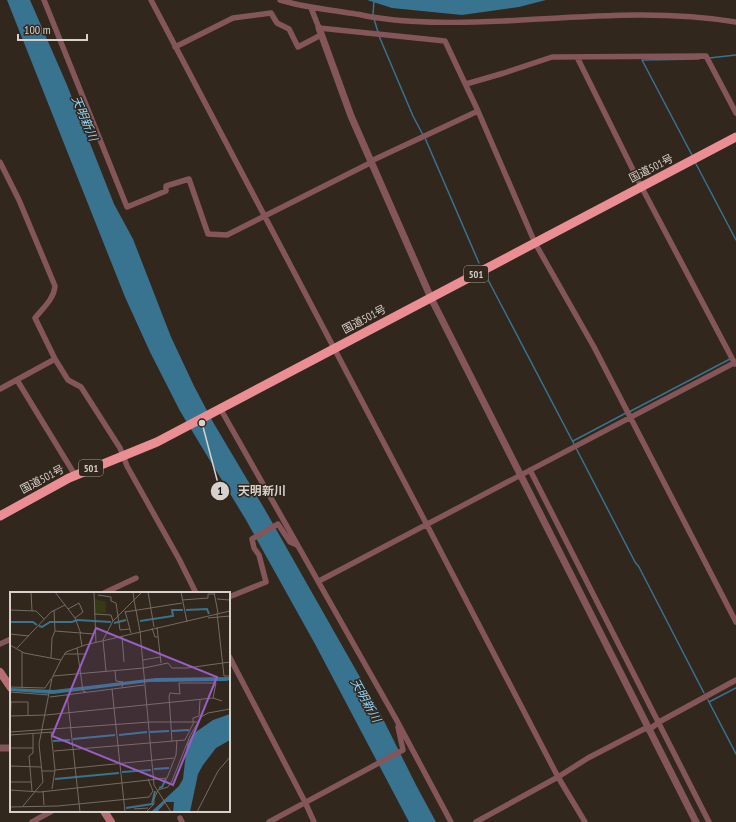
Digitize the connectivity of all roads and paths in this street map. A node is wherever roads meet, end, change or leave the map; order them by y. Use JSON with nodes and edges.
{"nodes":[{"id":1,"x":44,"y":0,"type":"edge"},
{"id":2,"x":151,"y":0,"type":"edge"},
{"id":3,"x":280,"y":0,"type":"edge"},
{"id":4,"x":311,"y":8,"type":"junction"},
{"id":5,"x":736,"y":22,"type":"edge"},
{"id":6,"x":320,"y":32,"type":"junction"},
{"id":7,"x":175,"y":47,"type":"junction"},
{"id":8,"x":577,"y":57,"type":"junction"},
{"id":9,"x":466,"y":84,"type":"junction"},
{"id":10,"x":478,"y":112,"type":"junction"},
{"id":11,"x":736,"y":113,"type":"edge"},
{"id":12,"x":736,"y":137,"type":"edge"},
{"id":13,"x":372,"y":161,"type":"junction"},
{"id":14,"x":0,"y":162,"type":"edge"},
{"id":15,"x":641,"y":186,"type":"junction"},
{"id":16,"x":264,"y":216,"type":"junction"},
{"id":17,"x":535,"y":243,"type":"junction"},
{"id":18,"x":431,"y":298,"type":"junction"},
{"id":19,"x":334,"y":348,"type":"junction"},
{"id":20,"x":55,"y":359,"type":"junction"},
{"id":21,"x":735,"y":363,"type":"edge"},
{"id":22,"x":17,"y":380,"type":"junction"},
{"id":23,"x":0,"y":390,"type":"edge"},
{"id":24,"x":218,"y":409,"type":"junction"},
{"id":25,"x":629,"y":417,"type":"junction"},
{"id":26,"x":123,"y":456,"type":"junction"},
{"id":27,"x":530,"y":470,"type":"junction"},
{"id":28,"x":75,"y":475,"type":"junction"},
{"id":29,"x":521,"y":476,"type":"junction"},
{"id":30,"x":0,"y":516,"type":"edge"},
{"id":31,"x":427,"y":525,"type":"junction"},
{"id":32,"x":297,"y":545,"type":"junction"},
{"id":33,"x":136,"y":578,"type":"dead end"},
{"id":34,"x":319,"y":581,"type":"junction"},
{"id":35,"x":106,"y":592,"type":"edge"},
{"id":36,"x":196,"y":592,"type":"edge"},
{"id":37,"x":230,"y":597,"type":"edge"},
{"id":38,"x":736,"y":622,"type":"edge"},
{"id":39,"x":10,"y":639,"type":"edge"},
{"id":40,"x":0,"y":644,"type":"edge"},
{"id":41,"x":230,"y":660,"type":"edge"},
{"id":42,"x":0,"y":672,"type":"edge"},
{"id":43,"x":736,"y":680,"type":"edge"},
{"id":44,"x":10,"y":687,"type":"edge"},
{"id":45,"x":396,"y":719,"type":"junction"},
{"id":46,"x":659,"y":722,"type":"junction"},
{"id":47,"x":650,"y":729,"type":"junction"},
{"id":48,"x":558,"y":777,"type":"junction"},
{"id":49,"x":305,"y":802,"type":"junction"},
{"id":50,"x":51,"y":812,"type":"edge"},
{"id":51,"x":105,"y":812,"type":"edge"},
{"id":52,"x":39,"y":821,"type":"edge"},
{"id":53,"x":32,"y":822,"type":"edge"},
{"id":54,"x":111,"y":822,"type":"edge"},
{"id":55,"x":269,"y":822,"type":"edge"},
{"id":56,"x":314,"y":822,"type":"edge"},
{"id":57,"x":451,"y":822,"type":"edge"},
{"id":58,"x":476,"y":822,"type":"edge"},
{"id":59,"x":585,"y":822,"type":"edge"},
{"id":60,"x":696,"y":822,"type":"edge"},
{"id":61,"x":709,"y":822,"type":"edge"}],
"edges":[{"from":1,"to":16,"type":"street"},
{"from":2,"to":7,"type":"street"},
{"from":3,"to":4,"type":"street"},
{"from":4,"to":5,"type":"street"},
{"from":4,"to":6,"type":"street"},
{"from":6,"to":7,"type":"street"},
{"from":6,"to":9,"type":"street"},
{"from":6,"to":13,"type":"street"},
{"from":7,"to":16,"type":"street"},
{"from":8,"to":9,"type":"street"},
{"from":8,"to":11,"type":"street"},
{"from":8,"to":15,"type":"street"},
{"from":9,"to":10,"type":"street"},
{"from":10,"to":13,"type":"street"},
{"from":10,"to":17,"type":"street"},
{"from":12,"to":15,"type":"highway","name":"国道501号","number":"501"},
{"from":13,"to":16,"type":"street"},
{"from":13,"to":18,"type":"street"},
{"from":14,"to":20,"type":"street"},
{"from":15,"to":17,"type":"highway","name":"国道501号","number":"501"},
{"from":15,"to":21,"type":"street"},
{"from":16,"to":19,"type":"street"},
{"from":17,"to":18,"type":"highway","name":"国道501号","number":"501"},
{"from":17,"to":25,"type":"street"},
{"from":18,"to":19,"type":"highway","name":"国道501号","number":"501"},
{"from":18,"to":29,"type":"street"},
{"from":19,"to":24,"type":"highway","name":"国道501号","number":"501"},
{"from":19,"to":31,"type":"street"},
{"from":20,"to":22,"type":"street"},
{"from":20,"to":26,"type":"street"},
{"from":21,"to":25,"type":"street"},
{"from":22,"to":23,"type":"street"},
{"from":22,"to":28,"type":"street"},
{"from":24,"to":26,"type":"highway","name":"国道501号","number":"501"},
{"from":24,"to":32,"type":"street"},
{"from":25,"to":27,"type":"street"},
{"from":25,"to":38,"type":"street"},
{"from":26,"to":28,"type":"highway","name":"国道501号","number":"501"},
{"from":26,"to":36,"type":"street"},
{"from":27,"to":29,"type":"street"},
{"from":27,"to":46,"type":"street"},
{"from":28,"to":30,"type":"highway","name":"国道501号","number":"501"},
{"from":29,"to":31,"type":"street"},
{"from":29,"to":47,"type":"street"},
{"from":31,"to":34,"type":"street"},
{"from":31,"to":48,"type":"street"},
{"from":32,"to":34,"type":"street"},
{"from":32,"to":37,"type":"street"},
{"from":33,"to":35,"type":"street"},
{"from":34,"to":45,"type":"street"},
{"from":39,"to":40,"type":"street"},
{"from":41,"to":49,"type":"street"},
{"from":42,"to":44,"type":"main road"},
{"from":43,"to":46,"type":"street"},
{"from":45,"to":49,"type":"street"},
{"from":45,"to":57,"type":"street"},
{"from":46,"to":47,"type":"street"},
{"from":46,"to":61,"type":"street"},
{"from":47,"to":48,"type":"street"},
{"from":47,"to":60,"type":"street"},
{"from":48,"to":58,"type":"street"},
{"from":48,"to":59,"type":"street"},
{"from":49,"to":55,"type":"street"},
{"from":49,"to":56,"type":"street"},
{"from":50,"to":52,"type":"street"},
{"from":51,"to":54,"type":"main road"},
{"from":52,"to":53,"type":"street"}]}
